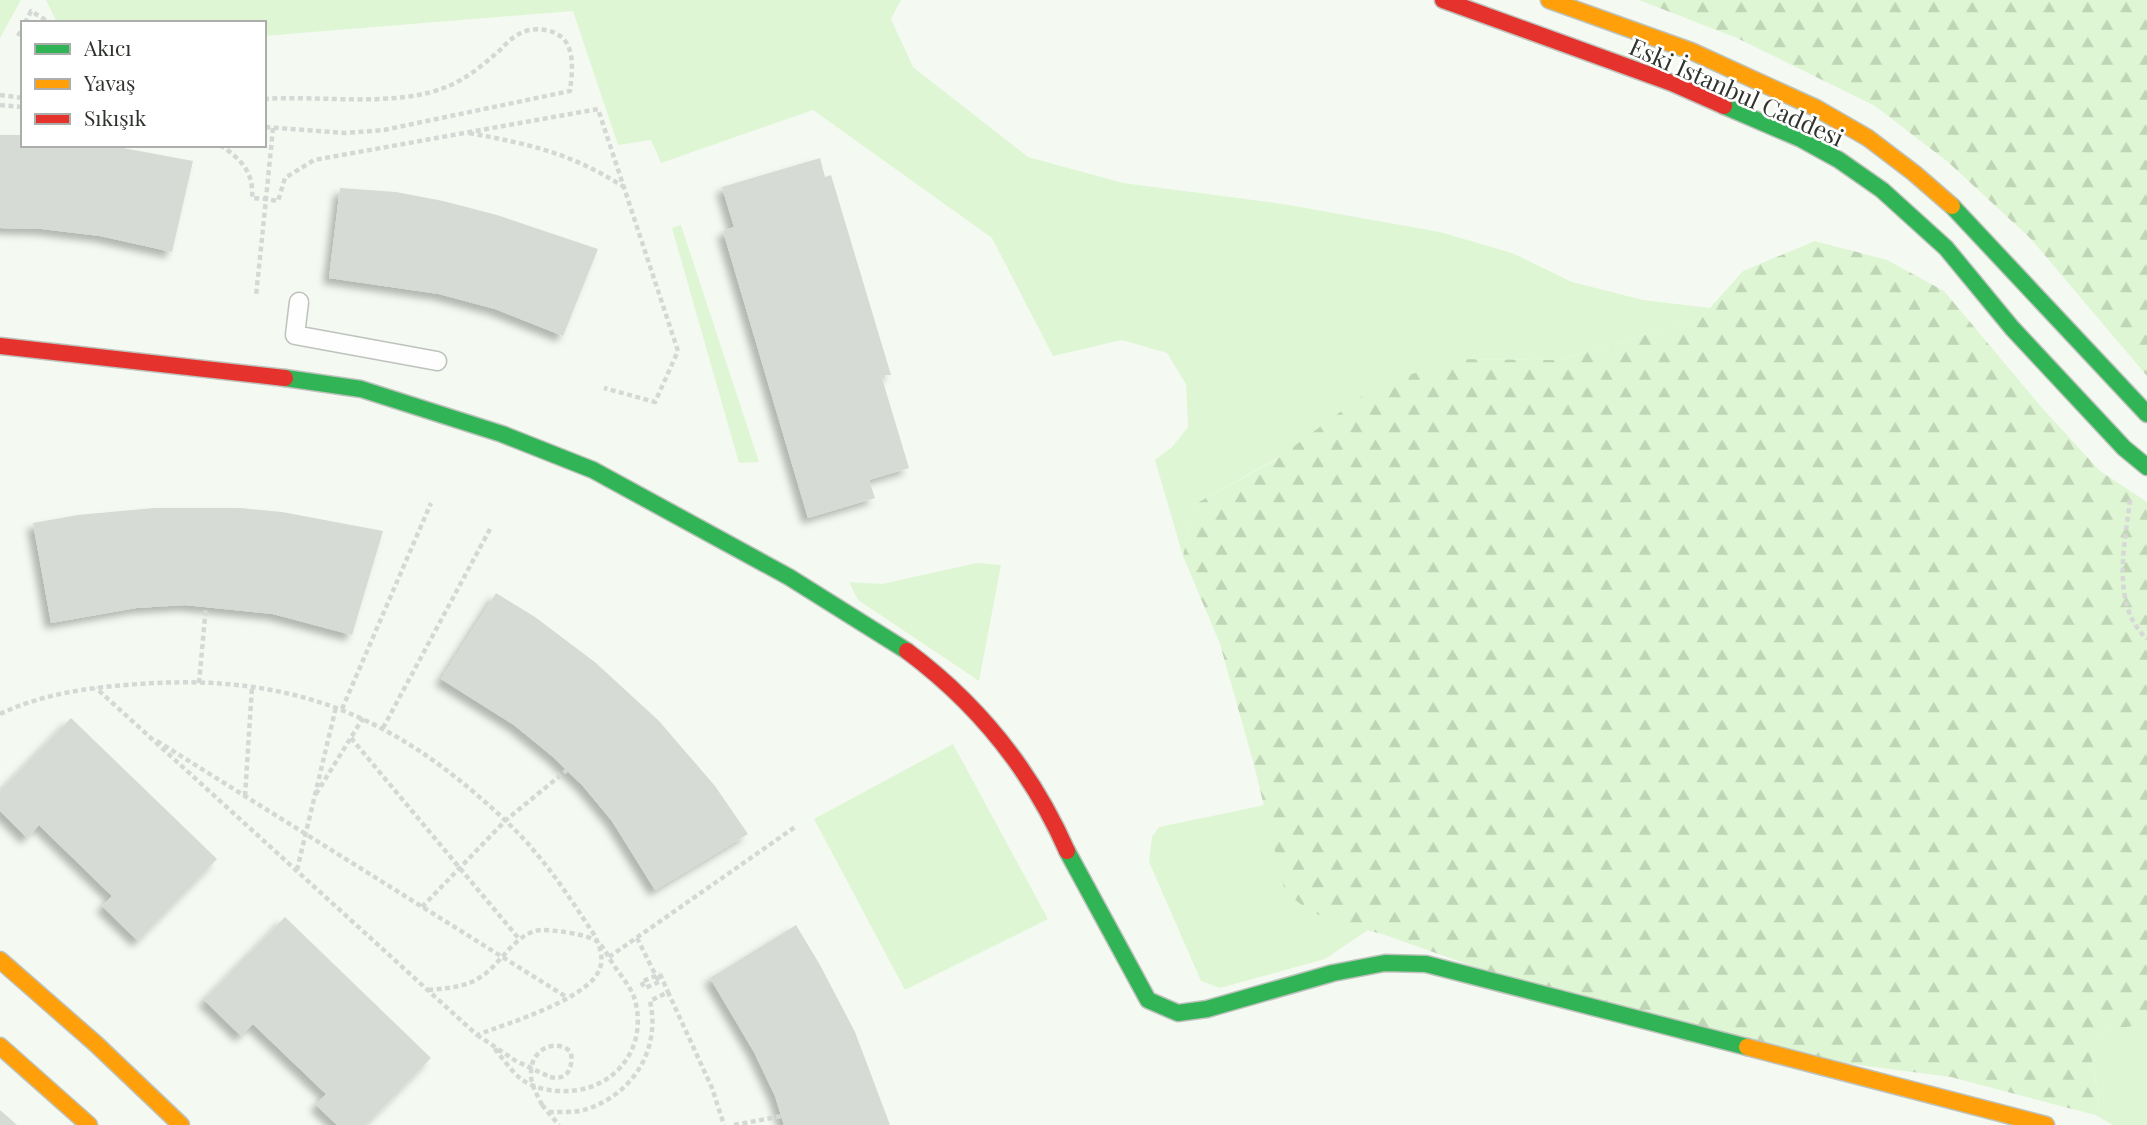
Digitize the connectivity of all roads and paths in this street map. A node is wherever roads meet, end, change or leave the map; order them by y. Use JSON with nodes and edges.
{"nodes":[{"id":1,"x":1443,"y":0,"type":"edge"},
{"id":2,"x":1549,"y":0,"type":"edge"},
{"id":3,"x":26,"y":21,"type":"edge"},
{"id":4,"x":46,"y":21,"type":"edge"},
{"id":5,"x":21,"y":30,"type":"edge"},
{"id":6,"x":18,"y":36,"type":"dead end"},
{"id":7,"x":0,"y":95,"type":"edge"},
{"id":8,"x":21,"y":98,"type":"edge"},
{"id":9,"x":266,"y":99,"type":"edge"},
{"id":10,"x":0,"y":105,"type":"edge"},
{"id":11,"x":21,"y":107,"type":"edge"},
{"id":12,"x":266,"y":127,"type":"edge"},
{"id":13,"x":274,"y":128,"type":"junction"},
{"id":14,"x":464,"y":132,"type":"junction"},
{"id":15,"x":222,"y":147,"type":"edge"},
{"id":16,"x":624,"y":187,"type":"junction"},
{"id":17,"x":266,"y":200,"type":"junction"},
{"id":18,"x":256,"y":296,"type":"dead end"},
{"id":19,"x":299,"y":302,"type":"dead end"},
{"id":20,"x":0,"y":345,"type":"edge"},
{"id":21,"x":436,"y":361,"type":"dead end"},
{"id":22,"x":604,"y":388,"type":"dead end"},
{"id":23,"x":2147,"y":414,"type":"edge"},
{"id":24,"x":2141,"y":462,"type":"edge"},
{"id":25,"x":431,"y":503,"type":"dead end"},
{"id":26,"x":490,"y":529,"type":"dead end"},
{"id":27,"x":206,"y":606,"type":"dead end"},
{"id":28,"x":2147,"y":639,"type":"edge"},
{"id":29,"x":199,"y":684,"type":"junction"},
{"id":30,"x":252,"y":687,"type":"junction"},
{"id":31,"x":96,"y":688,"type":"junction"},
{"id":32,"x":336,"y":707,"type":"junction"},
{"id":33,"x":342,"y":709,"type":"junction"},
{"id":34,"x":0,"y":714,"type":"edge"},
{"id":35,"x":363,"y":718,"type":"junction"},
{"id":36,"x":383,"y":728,"type":"junction"},
{"id":37,"x":148,"y":735,"type":"junction"},
{"id":38,"x":351,"y":738,"type":"junction"},
{"id":39,"x":567,"y":771,"type":"dead end"},
{"id":40,"x":244,"y":796,"type":"junction"},
{"id":41,"x":314,"y":797,"type":"junction"},
{"id":42,"x":506,"y":820,"type":"junction"},
{"id":43,"x":795,"y":827,"type":"dead end"},
{"id":44,"x":305,"y":834,"type":"junction"},
{"id":45,"x":459,"y":868,"type":"junction"},
{"id":46,"x":296,"y":871,"type":"junction"},
{"id":47,"x":422,"y":907,"type":"junction"},
{"id":48,"x":637,"y":937,"type":"junction"},
{"id":49,"x":520,"y":940,"type":"junction"},
{"id":50,"x":597,"y":942,"type":"junction"},
{"id":51,"x":608,"y":957,"type":"junction"},
{"id":52,"x":503,"y":958,"type":"junction"},
{"id":53,"x":0,"y":960,"type":"edge"},
{"id":54,"x":427,"y":990,"type":"junction"},
{"id":55,"x":668,"y":992,"type":"junction"},
{"id":56,"x":568,"y":999,"type":"junction"},
{"id":57,"x":477,"y":1035,"type":"junction"},
{"id":58,"x":0,"y":1045,"type":"edge"},
{"id":59,"x":493,"y":1047,"type":"junction"},
{"id":60,"x":549,"y":1112,"type":"junction"},
{"id":61,"x":782,"y":1116,"type":"dead end"},
{"id":62,"x":89,"y":1125,"type":"edge"},
{"id":63,"x":181,"y":1125,"type":"edge"},
{"id":64,"x":559,"y":1125,"type":"edge"},
{"id":65,"x":724,"y":1125,"type":"edge"},
{"id":66,"x":734,"y":1125,"type":"edge"},
{"id":67,"x":2046,"y":1125,"type":"edge"}],
"edges":[{"from":1,"to":24,"type":"street","name":"Eski İstanbul Caddesi"},
{"from":2,"to":23,"type":"street","name":"Eski İstanbul Caddesi"},
{"from":3,"to":4,"type":"path"},
{"from":5,"to":6,"type":"path"},
{"from":7,"to":8,"type":"path"},
{"from":9,"to":13,"type":"path"},
{"from":10,"to":11,"type":"path"},
{"from":12,"to":13,"type":"path"},
{"from":13,"to":17,"type":"path"},
{"from":14,"to":16,"type":"path"},
{"from":14,"to":16,"type":"path"},
{"from":14,"to":17,"type":"path"},
{"from":15,"to":17,"type":"path"},
{"from":16,"to":22,"type":"path"},
{"from":17,"to":18,"type":"path"},
{"from":19,"to":21,"type":"lane"},
{"from":20,"to":67,"type":"street"},
{"from":24,"to":28,"type":"path"},
{"from":25,"to":33,"type":"path"},
{"from":26,"to":36,"type":"path"},
{"from":27,"to":29,"type":"path"},
{"from":29,"to":30,"type":"path"},
{"from":29,"to":31,"type":"path"},
{"from":30,"to":32,"type":"path"},
{"from":30,"to":40,"type":"path"},
{"from":31,"to":34,"type":"path"},
{"from":31,"to":37,"type":"path"},
{"from":32,"to":33,"type":"path"},
{"from":32,"to":41,"type":"path"},
{"from":33,"to":35,"type":"path"},
{"from":35,"to":36,"type":"path"},
{"from":35,"to":38,"type":"path"},
{"from":36,"to":42,"type":"path"},
{"from":37,"to":40,"type":"path"},
{"from":37,"to":46,"type":"path"},
{"from":38,"to":41,"type":"path"},
{"from":38,"to":45,"type":"path"},
{"from":39,"to":42,"type":"path"},
{"from":40,"to":44,"type":"path"},
{"from":41,"to":44,"type":"path"},
{"from":42,"to":45,"type":"path"},
{"from":42,"to":50,"type":"path"},
{"from":43,"to":48,"type":"path"},
{"from":44,"to":46,"type":"path"},
{"from":44,"to":47,"type":"path"},
{"from":45,"to":47,"type":"path"},
{"from":45,"to":49,"type":"path"},
{"from":46,"to":54,"type":"path"},
{"from":47,"to":52,"type":"path"},
{"from":48,"to":51,"type":"path"},
{"from":48,"to":55,"type":"path","bridge":true},
{"from":49,"to":50,"type":"path"},
{"from":49,"to":52,"type":"path"},
{"from":50,"to":51,"type":"path"},
{"from":50,"to":56,"type":"path"},
{"from":51,"to":59,"type":"path"},
{"from":52,"to":54,"type":"path"},
{"from":52,"to":56,"type":"path"},
{"from":53,"to":63,"type":"street"},
{"from":54,"to":57,"type":"path"},
{"from":55,"to":60,"type":"path"},
{"from":55,"to":65,"type":"path"},
{"from":56,"to":57,"type":"path"},
{"from":57,"to":59,"type":"path"},
{"from":58,"to":62,"type":"street"},
{"from":59,"to":60,"type":"path","bridge":true},
{"from":60,"to":64,"type":"path"},
{"from":61,"to":66,"type":"path"}]}
